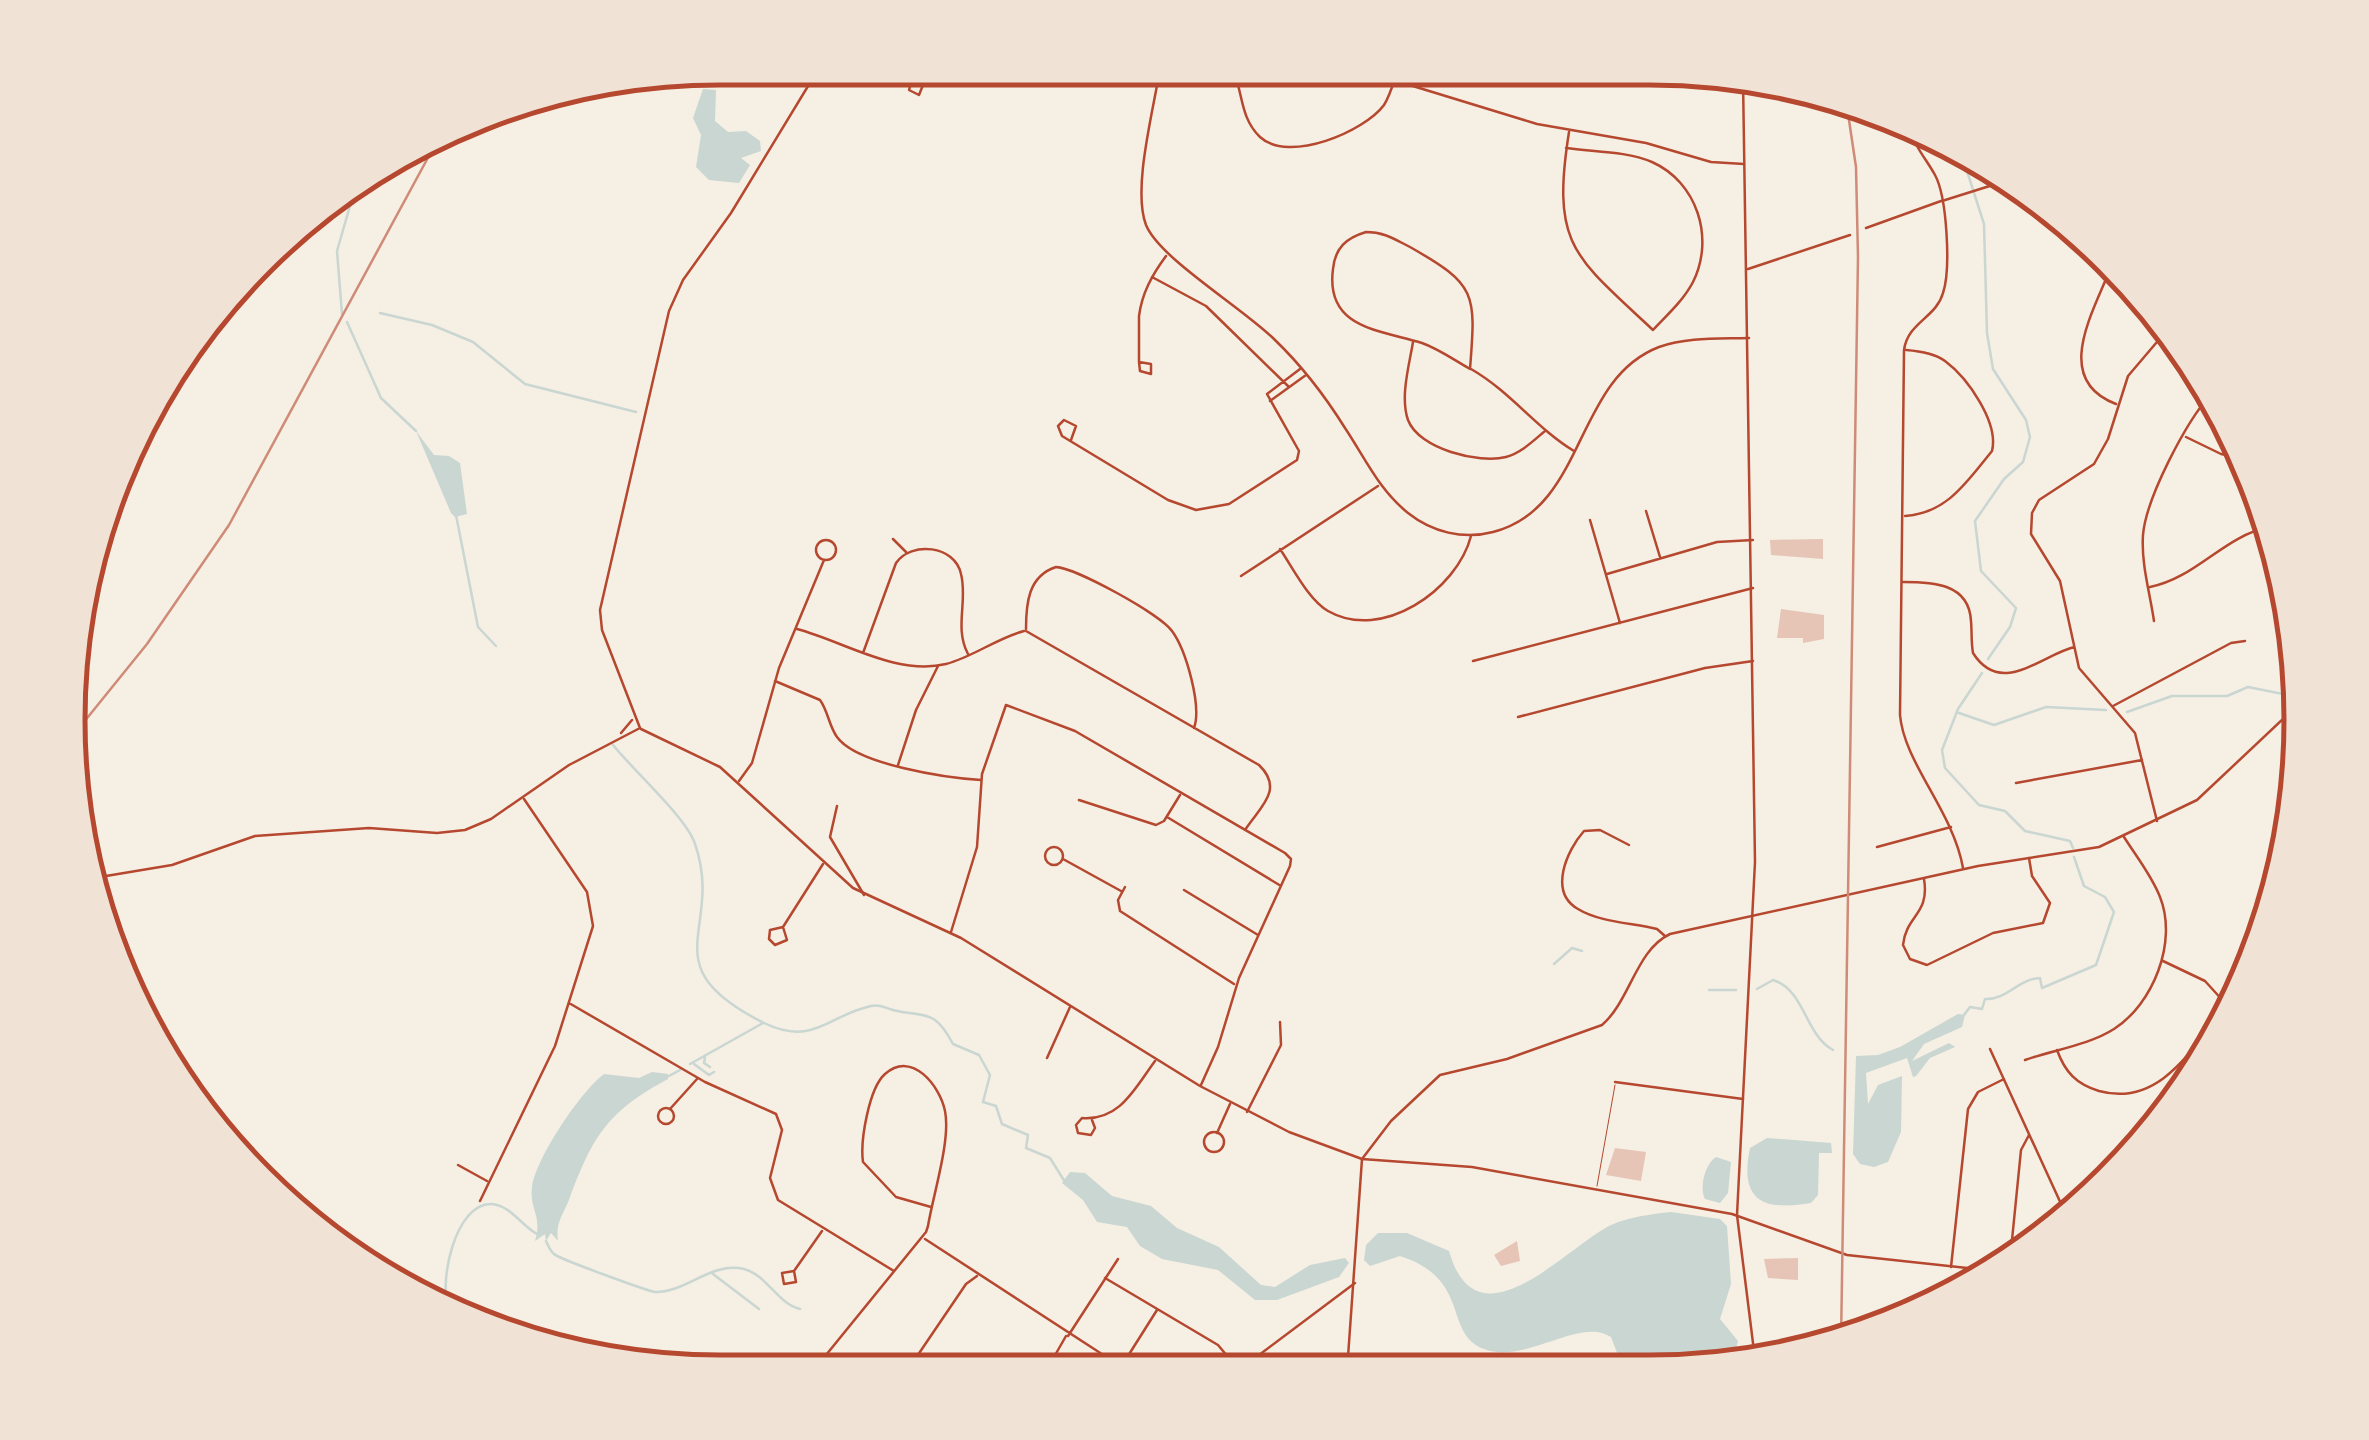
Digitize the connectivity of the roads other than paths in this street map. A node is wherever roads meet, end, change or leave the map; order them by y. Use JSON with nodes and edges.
{"nodes":[{"id":1,"x":809,"y":85,"type":"edge"},
{"id":2,"x":1158,"y":85,"type":"edge"},
{"id":3,"x":1239,"y":85,"type":"edge"},
{"id":4,"x":1391,"y":85,"type":"edge"},
{"id":5,"x":1411,"y":85,"type":"edge"},
{"id":6,"x":1743,"y":92,"type":"edge"},
{"id":7,"x":1568,"y":132,"type":"junction"},
{"id":8,"x":1915,"y":143,"type":"edge"},
{"id":9,"x":1566,"y":148,"type":"junction"},
{"id":10,"x":1744,"y":164,"type":"junction"},
{"id":11,"x":1993,"y":186,"type":"edge"},
{"id":12,"x":1942,"y":201,"type":"junction"},
{"id":13,"x":1866,"y":228,"type":"dead end"},
{"id":14,"x":1850,"y":235,"type":"dead end"},
{"id":15,"x":1166,"y":255,"type":"junction"},
{"id":16,"x":1748,"y":269,"type":"junction"},
{"id":17,"x":1152,"y":277,"type":"junction"},
{"id":18,"x":2104,"y":278,"type":"edge"},
{"id":19,"x":1749,"y":338,"type":"junction"},
{"id":20,"x":2158,"y":339,"type":"edge"},
{"id":21,"x":1413,"y":341,"type":"junction"},
{"id":22,"x":1904,"y":350,"type":"junction"},
{"id":23,"x":1140,"y":362,"type":"dead end"},
{"id":24,"x":1301,"y":368,"type":"junction"},
{"id":25,"x":1470,"y":368,"type":"junction"},
{"id":26,"x":1306,"y":374,"type":"junction"},
{"id":27,"x":1283,"y":380,"type":"junction"},
{"id":28,"x":1288,"y":386,"type":"junction"},
{"id":29,"x":1269,"y":403,"type":"junction"},
{"id":30,"x":2116,"y":404,"type":"junction"},
{"id":31,"x":2202,"y":408,"type":"edge"},
{"id":32,"x":1545,"y":431,"type":"junction"},
{"id":33,"x":2184,"y":436,"type":"junction"},
{"id":34,"x":1071,"y":440,"type":"dead end"},
{"id":35,"x":1576,"y":452,"type":"junction"},
{"id":36,"x":2226,"y":455,"type":"edge"},
{"id":37,"x":1380,"y":485,"type":"junction"},
{"id":38,"x":1646,"y":511,"type":"dead end"},
{"id":39,"x":1902,"y":516,"type":"junction"},
{"id":40,"x":1590,"y":520,"type":"dead end"},
{"id":41,"x":2255,"y":532,"type":"edge"},
{"id":42,"x":1471,"y":536,"type":"junction"},
{"id":43,"x":894,"y":539,"type":"dead end"},
{"id":44,"x":1752,"y":540,"type":"junction"},
{"id":45,"x":1280,"y":548,"type":"junction"},
{"id":46,"x":906,"y":552,"type":"junction"},
{"id":47,"x":1660,"y":558,"type":"junction"},
{"id":48,"x":824,"y":560,"type":"dead end"},
{"id":49,"x":1607,"y":574,"type":"junction"},
{"id":50,"x":1241,"y":576,"type":"dead end"},
{"id":51,"x":1902,"y":582,"type":"junction"},
{"id":52,"x":2148,"y":587,"type":"junction"},
{"id":53,"x":1753,"y":588,"type":"junction"},
{"id":54,"x":2154,"y":621,"type":"dead end"},
{"id":55,"x":1620,"y":622,"type":"junction"},
{"id":56,"x":797,"y":629,"type":"junction"},
{"id":57,"x":1026,"y":631,"type":"junction"},
{"id":58,"x":2244,"y":641,"type":"dead end"},
{"id":59,"x":2074,"y":647,"type":"junction"},
{"id":60,"x":863,"y":653,"type":"junction"},
{"id":61,"x":968,"y":654,"type":"junction"},
{"id":62,"x":1472,"y":661,"type":"dead end"},
{"id":63,"x":1753,"y":661,"type":"junction"},
{"id":64,"x":939,"y":665,"type":"junction"},
{"id":65,"x":775,"y":681,"type":"junction"},
{"id":66,"x":2112,"y":707,"type":"junction"},
{"id":67,"x":1518,"y":718,"type":"dead end"},
{"id":68,"x":633,"y":719,"type":"junction"},
{"id":69,"x":2284,"y":719,"type":"edge"},
{"id":70,"x":640,"y":728,"type":"junction"},
{"id":71,"x":1193,"y":728,"type":"junction"},
{"id":72,"x":620,"y":736,"type":"junction"},
{"id":73,"x":2142,"y":760,"type":"junction"},
{"id":74,"x":898,"y":766,"type":"junction"},
{"id":75,"x":981,"y":780,"type":"junction"},
{"id":76,"x":738,"y":782,"type":"junction"},
{"id":77,"x":2016,"y":782,"type":"dead end"},
{"id":78,"x":1180,"y":793,"type":"junction"},
{"id":79,"x":524,"y":798,"type":"junction"},
{"id":80,"x":1079,"y":800,"type":"dead end"},
{"id":81,"x":837,"y":806,"type":"dead end"},
{"id":82,"x":1166,"y":819,"type":"junction"},
{"id":83,"x":2157,"y":821,"type":"junction"},
{"id":84,"x":1951,"y":827,"type":"junction"},
{"id":85,"x":1245,"y":830,"type":"junction"},
{"id":86,"x":2123,"y":836,"type":"junction"},
{"id":87,"x":1629,"y":844,"type":"dead end"},
{"id":88,"x":1877,"y":847,"type":"dead end"},
{"id":89,"x":2029,"y":858,"type":"junction"},
{"id":90,"x":1063,"y":859,"type":"dead end"},
{"id":91,"x":823,"y":864,"type":"junction"},
{"id":92,"x":1963,"y":869,"type":"junction"},
{"id":93,"x":105,"y":876,"type":"edge"},
{"id":94,"x":1924,"y":877,"type":"junction"},
{"id":95,"x":1281,"y":886,"type":"junction"},
{"id":96,"x":1184,"y":890,"type":"dead end"},
{"id":97,"x":864,"y":895,"type":"junction"},
{"id":98,"x":1754,"y":914,"type":"junction"},
{"id":99,"x":783,"y":927,"type":"dead end"},
{"id":100,"x":951,"y":932,"type":"junction"},
{"id":101,"x":1258,"y":935,"type":"junction"},
{"id":102,"x":1665,"y":936,"type":"junction"},
{"id":103,"x":2161,"y":960,"type":"junction"},
{"id":104,"x":1236,"y":985,"type":"junction"},
{"id":105,"x":2221,"y":997,"type":"edge"},
{"id":106,"x":570,"y":1003,"type":"junction"},
{"id":107,"x":1071,"y":1006,"type":"junction"},
{"id":108,"x":1280,"y":1022,"type":"dead end"},
{"id":109,"x":2197,"y":1041,"type":"edge"},
{"id":110,"x":2057,"y":1048,"type":"junction"},
{"id":111,"x":1990,"y":1049,"type":"dead end"},
{"id":112,"x":1047,"y":1058,"type":"dead end"},
{"id":113,"x":1156,"y":1060,"type":"junction"},
{"id":114,"x":2025,"y":1060,"type":"dead end"},
{"id":115,"x":698,"y":1078,"type":"junction"},
{"id":116,"x":2004,"y":1080,"type":"junction"},
{"id":117,"x":1616,"y":1082,"type":"joint"},
{"id":118,"x":1200,"y":1086,"type":"junction"},
{"id":119,"x":1744,"y":1099,"type":"junction"},
{"id":120,"x":1230,"y":1104,"type":"junction"},
{"id":121,"x":670,"y":1109,"type":"dead end"},
{"id":122,"x":1247,"y":1112,"type":"junction"},
{"id":123,"x":1092,"y":1120,"type":"dead end"},
{"id":124,"x":1217,"y":1133,"type":"dead end"},
{"id":125,"x":2030,"y":1134,"type":"junction"},
{"id":126,"x":1362,"y":1159,"type":"junction"},
{"id":127,"x":458,"y":1165,"type":"dead end"},
{"id":128,"x":490,"y":1183,"type":"junction"},
{"id":129,"x":1596,"y":1190,"type":"junction"},
{"id":130,"x":480,"y":1201,"type":"dead end"},
{"id":131,"x":2061,"y":1203,"type":"edge"},
{"id":132,"x":931,"y":1206,"type":"junction"},
{"id":133,"x":1738,"y":1215,"type":"junction"},
{"id":134,"x":823,"y":1230,"type":"junction"},
{"id":135,"x":924,"y":1238,"type":"junction"},
{"id":136,"x":2012,"y":1241,"type":"edge"},
{"id":137,"x":1118,"y":1259,"type":"dead end"},
{"id":138,"x":1951,"y":1267,"type":"junction"},
{"id":139,"x":1968,"y":1269,"type":"edge"},
{"id":140,"x":794,"y":1272,"type":"dead end"},
{"id":141,"x":895,"y":1272,"type":"junction"},
{"id":142,"x":978,"y":1276,"type":"junction"},
{"id":143,"x":1105,"y":1278,"type":"junction"},
{"id":144,"x":1355,"y":1283,"type":"junction"},
{"id":145,"x":1158,"y":1309,"type":"junction"},
{"id":146,"x":1067,"y":1335,"type":"junction"},
{"id":147,"x":1753,"y":1346,"type":"edge"},
{"id":148,"x":826,"y":1355,"type":"edge"},
{"id":149,"x":918,"y":1355,"type":"edge"},
{"id":150,"x":1055,"y":1355,"type":"edge"},
{"id":151,"x":1101,"y":1355,"type":"edge"},
{"id":152,"x":1127,"y":1355,"type":"edge"},
{"id":153,"x":1226,"y":1355,"type":"edge"},
{"id":154,"x":1259,"y":1355,"type":"edge"},
{"id":155,"x":1348,"y":1355,"type":"edge"}],
"edges":[{"from":1,"to":68,"type":"street"},
{"from":2,"to":15,"type":"street"},
{"from":3,"to":4,"type":"street"},
{"from":5,"to":7,"type":"street"},
{"from":6,"to":10,"type":"street"},
{"from":7,"to":9,"type":"street"},
{"from":7,"to":10,"type":"street"},
{"from":8,"to":12,"type":"street"},
{"from":9,"to":9,"type":"street"},
{"from":10,"to":16,"type":"street"},
{"from":11,"to":12,"type":"street"},
{"from":12,"to":13,"type":"street"},
{"from":12,"to":22,"type":"street"},
{"from":14,"to":16,"type":"street"},
{"from":15,"to":17,"type":"street"},
{"from":15,"to":24,"type":"street"},
{"from":16,"to":19,"type":"street"},
{"from":17,"to":23,"type":"street"},
{"from":17,"to":27,"type":"street"},
{"from":18,"to":30,"type":"street"},
{"from":19,"to":35,"type":"street"},
{"from":19,"to":44,"type":"street"},
{"from":20,"to":30,"type":"street"},
{"from":21,"to":25,"type":"street"},
{"from":21,"to":25,"type":"street"},
{"from":21,"to":32,"type":"street"},
{"from":22,"to":39,"type":"street"},
{"from":22,"to":39,"type":"street"},
{"from":24,"to":26,"type":"street"},
{"from":24,"to":27,"type":"street"},
{"from":25,"to":32,"type":"street"},
{"from":26,"to":28,"type":"street"},
{"from":26,"to":37,"type":"street"},
{"from":27,"to":28,"type":"street"},
{"from":27,"to":29,"type":"street"},
{"from":28,"to":29,"type":"street"},
{"from":29,"to":34,"type":"street"},
{"from":30,"to":59,"type":"street"},
{"from":31,"to":33,"type":"street"},
{"from":32,"to":35,"type":"street"},
{"from":33,"to":36,"type":"street"},
{"from":33,"to":52,"type":"street"},
{"from":35,"to":42,"type":"street"},
{"from":37,"to":42,"type":"street"},
{"from":37,"to":45,"type":"street"},
{"from":38,"to":47,"type":"street"},
{"from":39,"to":51,"type":"street"},
{"from":40,"to":49,"type":"street"},
{"from":41,"to":52,"type":"street"},
{"from":42,"to":45,"type":"street"},
{"from":43,"to":46,"type":"street"},
{"from":44,"to":47,"type":"street"},
{"from":44,"to":53,"type":"street"},
{"from":45,"to":50,"type":"street"},
{"from":46,"to":60,"type":"street"},
{"from":46,"to":61,"type":"street"},
{"from":47,"to":49,"type":"street"},
{"from":48,"to":56,"type":"street"},
{"from":49,"to":55,"type":"street"},
{"from":51,"to":59,"type":"street"},
{"from":51,"to":84,"type":"street"},
{"from":52,"to":54,"type":"street"},
{"from":53,"to":55,"type":"street"},
{"from":53,"to":63,"type":"street"},
{"from":55,"to":62,"type":"street"},
{"from":56,"to":60,"type":"street"},
{"from":56,"to":65,"type":"street"},
{"from":57,"to":61,"type":"street"},
{"from":57,"to":71,"type":"street"},
{"from":57,"to":71,"type":"street"},
{"from":58,"to":66,"type":"street"},
{"from":59,"to":66,"type":"street"},
{"from":60,"to":64,"type":"street"},
{"from":61,"to":64,"type":"street"},
{"from":63,"to":67,"type":"street"},
{"from":63,"to":98,"type":"street"},
{"from":64,"to":74,"type":"street"},
{"from":65,"to":74,"type":"street"},
{"from":65,"to":76,"type":"street"},
{"from":66,"to":73,"type":"street"},
{"from":68,"to":70,"type":"street"},
{"from":68,"to":72,"type":"street"},
{"from":69,"to":83,"type":"street"},
{"from":70,"to":72,"type":"street"},
{"from":70,"to":76,"type":"street"},
{"from":71,"to":85,"type":"street"},
{"from":72,"to":79,"type":"street"},
{"from":73,"to":77,"type":"street"},
{"from":73,"to":83,"type":"street"},
{"from":74,"to":75,"type":"street"},
{"from":75,"to":78,"type":"street"},
{"from":75,"to":100,"type":"street"},
{"from":76,"to":91,"type":"street"},
{"from":78,"to":82,"type":"street"},
{"from":78,"to":85,"type":"street"},
{"from":79,"to":93,"type":"street"},
{"from":79,"to":106,"type":"street"},
{"from":80,"to":82,"type":"street"},
{"from":81,"to":97,"type":"street"},
{"from":82,"to":95,"type":"street"},
{"from":83,"to":86,"type":"street"},
{"from":84,"to":88,"type":"street"},
{"from":84,"to":92,"type":"street"},
{"from":85,"to":95,"type":"street"},
{"from":86,"to":89,"type":"street"},
{"from":86,"to":103,"type":"street"},
{"from":87,"to":102,"type":"street"},
{"from":89,"to":92,"type":"street"},
{"from":89,"to":94,"type":"street"},
{"from":90,"to":104,"type":"street"},
{"from":91,"to":97,"type":"street"},
{"from":91,"to":99,"type":"street"},
{"from":92,"to":94,"type":"street"},
{"from":94,"to":98,"type":"street"},
{"from":95,"to":101,"type":"street"},
{"from":96,"to":101,"type":"street"},
{"from":97,"to":100,"type":"street"},
{"from":98,"to":102,"type":"street"},
{"from":98,"to":119,"type":"street"},
{"from":100,"to":107,"type":"street"},
{"from":101,"to":104,"type":"street"},
{"from":102,"to":126,"type":"street"},
{"from":103,"to":105,"type":"street"},
{"from":103,"to":110,"type":"street"},
{"from":104,"to":118,"type":"street"},
{"from":106,"to":115,"type":"street"},
{"from":106,"to":128,"type":"street"},
{"from":107,"to":112,"type":"street"},
{"from":107,"to":113,"type":"street"},
{"from":108,"to":122,"type":"street"},
{"from":109,"to":110,"type":"street"},
{"from":110,"to":114,"type":"street"},
{"from":111,"to":116,"type":"street"},
{"from":113,"to":118,"type":"street"},
{"from":113,"to":123,"type":"street"},
{"from":115,"to":121,"type":"street"},
{"from":115,"to":134,"type":"street"},
{"from":116,"to":125,"type":"street"},
{"from":116,"to":138,"type":"street"},
{"from":117,"to":119,"type":"street"},
{"from":117,"to":129,"type":"lane"},
{"from":118,"to":120,"type":"street"},
{"from":119,"to":133,"type":"street"},
{"from":120,"to":122,"type":"street"},
{"from":120,"to":124,"type":"street"},
{"from":122,"to":126,"type":"street"},
{"from":125,"to":131,"type":"street"},
{"from":125,"to":136,"type":"street"},
{"from":126,"to":129,"type":"street"},
{"from":126,"to":144,"type":"street"},
{"from":127,"to":128,"type":"street"},
{"from":128,"to":130,"type":"street"},
{"from":129,"to":133,"type":"street"},
{"from":132,"to":132,"type":"street"},
{"from":132,"to":135,"type":"street"},
{"from":133,"to":138,"type":"street"},
{"from":133,"to":147,"type":"street"},
{"from":134,"to":140,"type":"street"},
{"from":134,"to":141,"type":"street"},
{"from":135,"to":141,"type":"street"},
{"from":135,"to":142,"type":"street"},
{"from":137,"to":143,"type":"street"},
{"from":138,"to":139,"type":"street"},
{"from":141,"to":148,"type":"street"},
{"from":142,"to":146,"type":"street"},
{"from":142,"to":149,"type":"street"},
{"from":143,"to":145,"type":"street"},
{"from":143,"to":146,"type":"street"},
{"from":144,"to":154,"type":"street"},
{"from":144,"to":155,"type":"street"},
{"from":145,"to":152,"type":"street"},
{"from":145,"to":153,"type":"street"},
{"from":146,"to":150,"type":"street"},
{"from":146,"to":151,"type":"street"}]}
